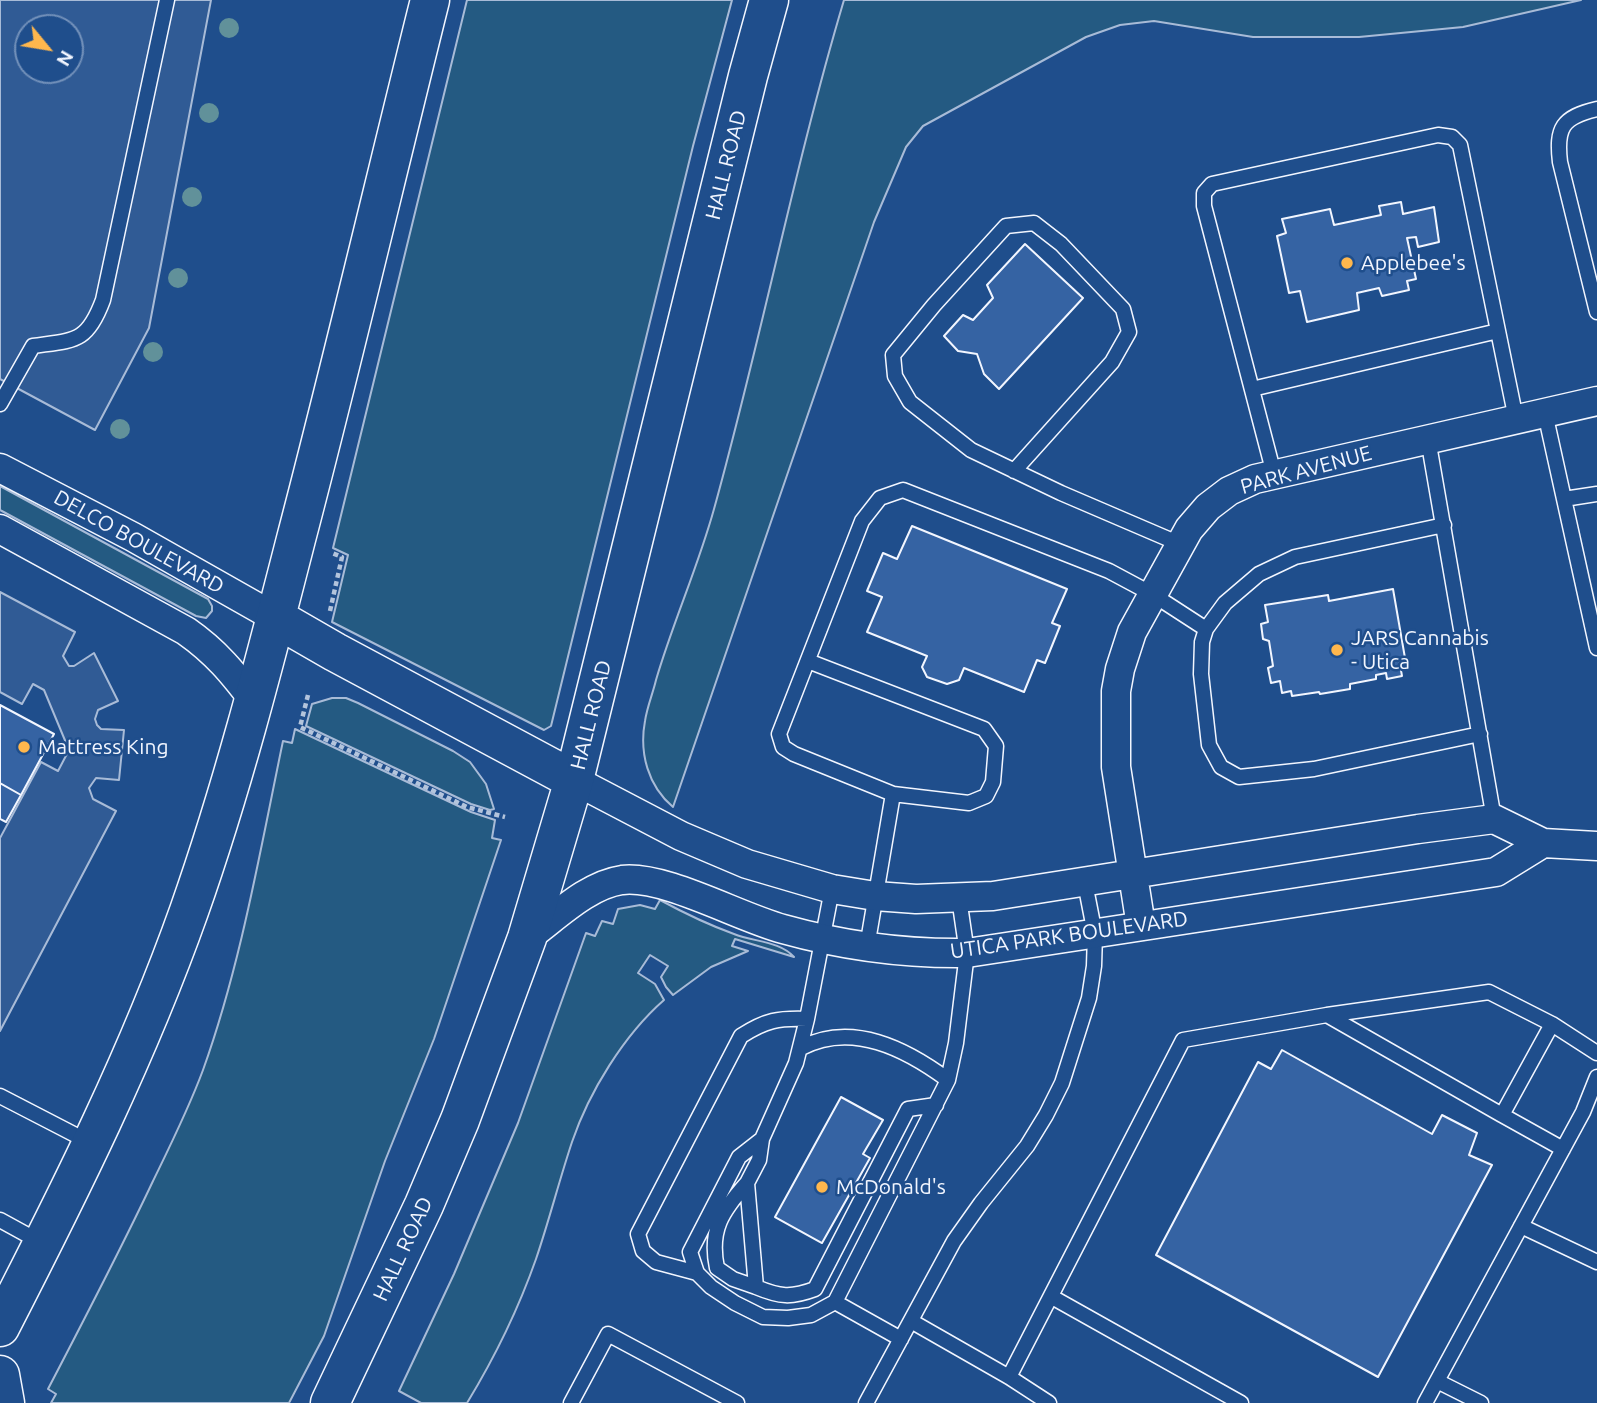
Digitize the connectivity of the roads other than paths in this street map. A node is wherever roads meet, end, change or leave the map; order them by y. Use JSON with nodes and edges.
{"nodes":[{"id":1,"x":167,"y":0,"type":"edge"},
{"id":2,"x":430,"y":0,"type":"edge"},
{"id":3,"x":769,"y":0,"type":"edge"},
{"id":4,"x":1597,"y":109,"type":"edge"},
{"id":5,"x":1596,"y":306,"type":"edge"},
{"id":6,"x":1498,"y":331,"type":"junction"},
{"id":7,"x":1252,"y":389,"type":"junction"},
{"id":8,"x":1597,"y":401,"type":"edge"},
{"id":9,"x":0,"y":404,"type":"edge"},
{"id":10,"x":1545,"y":413,"type":"junction"},
{"id":11,"x":1516,"y":419,"type":"junction"},
{"id":12,"x":1428,"y":439,"type":"junction"},
{"id":13,"x":0,"y":468,"type":"edge"},
{"id":14,"x":1014,"y":471,"type":"junction"},
{"id":15,"x":1274,"y":474,"type":"junction"},
{"id":16,"x":1597,"y":494,"type":"edge"},
{"id":17,"x":1564,"y":499,"type":"junction"},
{"id":18,"x":1444,"y":525,"type":"junction"},
{"id":19,"x":0,"y":529,"type":"edge"},
{"id":20,"x":1180,"y":544,"type":"junction"},
{"id":21,"x":1152,"y":594,"type":"junction"},
{"id":22,"x":276,"y":618,"type":"junction"},
{"id":23,"x":1206,"y":628,"type":"junction"},
{"id":24,"x":1597,"y":648,"type":"edge"},
{"id":25,"x":808,"y":661,"type":"junction"},
{"id":26,"x":255,"y":702,"type":"junction"},
{"id":27,"x":1480,"y":734,"type":"junction"},
{"id":28,"x":574,"y":780,"type":"junction"},
{"id":29,"x":893,"y":794,"type":"junction"},
{"id":30,"x":1494,"y":819,"type":"junction"},
{"id":31,"x":1543,"y":843,"type":"junction"},
{"id":32,"x":1597,"y":846,"type":"edge"},
{"id":33,"x":1133,"y":875,"type":"junction"},
{"id":34,"x":1085,"y":883,"type":"junction"},
{"id":35,"x":832,"y":889,"type":"junction"},
{"id":36,"x":875,"y":896,"type":"junction"},
{"id":37,"x":959,"y":898,"type":"junction"},
{"id":38,"x":1141,"y":926,"type":"junction"},
{"id":39,"x":1095,"y":934,"type":"junction"},
{"id":40,"x":527,"y":938,"type":"junction"},
{"id":41,"x":822,"y":939,"type":"junction"},
{"id":42,"x":867,"y":947,"type":"junction"},
{"id":43,"x":967,"y":953,"type":"junction"},
{"id":44,"x":1327,"y":1015,"type":"junction"},
{"id":45,"x":807,"y":1019,"type":"junction"},
{"id":46,"x":1552,"y":1024,"type":"junction"},
{"id":47,"x":801,"y":1048,"type":"junction"},
{"id":48,"x":1597,"y":1053,"type":"edge"},
{"id":49,"x":1597,"y":1077,"type":"edge"},
{"id":50,"x":948,"y":1080,"type":"junction"},
{"id":51,"x":0,"y":1096,"type":"edge"},
{"id":52,"x":936,"y":1105,"type":"junction"},
{"id":53,"x":1502,"y":1115,"type":"junction"},
{"id":54,"x":762,"y":1139,"type":"junction"},
{"id":55,"x":93,"y":1144,"type":"junction"},
{"id":56,"x":1563,"y":1149,"type":"junction"},
{"id":57,"x":747,"y":1183,"type":"junction"},
{"id":58,"x":0,"y":1220,"type":"edge"},
{"id":59,"x":1521,"y":1226,"type":"junction"},
{"id":60,"x":43,"y":1243,"type":"junction"},
{"id":61,"x":1597,"y":1262,"type":"edge"},
{"id":62,"x":697,"y":1273,"type":"junction"},
{"id":63,"x":756,"y":1287,"type":"junction"},
{"id":64,"x":1052,"y":1297,"type":"junction"},
{"id":65,"x":835,"y":1302,"type":"junction"},
{"id":66,"x":911,"y":1321,"type":"junction"},
{"id":67,"x":0,"y":1327,"type":"edge"},
{"id":68,"x":901,"y":1339,"type":"junction"},
{"id":69,"x":0,"y":1375,"type":"edge"},
{"id":70,"x":1009,"y":1377,"type":"junction"},
{"id":71,"x":1437,"y":1381,"type":"junction"},
{"id":72,"x":5,"y":1403,"type":"edge"},
{"id":73,"x":330,"y":1403,"type":"edge"},
{"id":74,"x":572,"y":1403,"type":"edge"},
{"id":75,"x":737,"y":1403,"type":"edge"},
{"id":76,"x":866,"y":1403,"type":"edge"},
{"id":77,"x":1049,"y":1403,"type":"edge"},
{"id":78,"x":1241,"y":1403,"type":"edge"},
{"id":79,"x":1425,"y":1403,"type":"edge"},
{"id":80,"x":1481,"y":1403,"type":"edge"}],
"edges":[{"from":1,"to":9,"type":"lane"},
{"from":2,"to":22,"type":"highway"},
{"from":3,"to":28,"type":"highway","name":"HALL ROAD"},
{"from":4,"to":5,"type":"lane"},
{"from":6,"to":7,"type":"lane"},
{"from":6,"to":7,"type":"lane"},
{"from":6,"to":11,"type":"lane"},
{"from":7,"to":15,"type":"lane"},
{"from":8,"to":10,"type":"street","name":"PARK AVENUE"},
{"from":10,"to":11,"type":"street","name":"PARK AVENUE"},
{"from":10,"to":17,"type":"lane"},
{"from":11,"to":12,"type":"street","name":"PARK AVENUE"},
{"from":12,"to":15,"type":"street","name":"PARK AVENUE"},
{"from":12,"to":18,"type":"lane"},
{"from":13,"to":22,"type":"street","name":"DELCO BOULEVARD"},
{"from":14,"to":14,"type":"lane"},
{"from":14,"to":20,"type":"lane"},
{"from":15,"to":20,"type":"street","name":"PARK AVENUE"},
{"from":16,"to":17,"type":"lane"},
{"from":17,"to":24,"type":"lane"},
{"from":18,"to":23,"type":"lane"},
{"from":18,"to":27,"type":"lane"},
{"from":19,"to":26,"type":"street"},
{"from":20,"to":21,"type":"street","name":"PARK AVENUE"},
{"from":21,"to":23,"type":"lane"},
{"from":21,"to":25,"type":"lane"},
{"from":21,"to":33,"type":"street","name":"PARK AVENUE"},
{"from":22,"to":26,"type":"highway"},
{"from":22,"to":28,"type":"highway"},
{"from":23,"to":27,"type":"lane"},
{"from":25,"to":29,"type":"lane"},
{"from":25,"to":29,"type":"lane"},
{"from":26,"to":55,"type":"highway"},
{"from":27,"to":30,"type":"lane"},
{"from":28,"to":35,"type":"street"},
{"from":28,"to":40,"type":"highway","name":"HALL ROAD"},
{"from":29,"to":36,"type":"lane"},
{"from":30,"to":31,"type":"street"},
{"from":30,"to":33,"type":"street"},
{"from":31,"to":32,"type":"street"},
{"from":31,"to":38,"type":"street","name":"UTICA PARK BOULEVARD"},
{"from":33,"to":34,"type":"street"},
{"from":33,"to":38,"type":"street","name":"PARK AVENUE"},
{"from":34,"to":37,"type":"street"},
{"from":34,"to":39,"type":"lane"},
{"from":35,"to":36,"type":"street"},
{"from":35,"to":41,"type":"lane"},
{"from":36,"to":37,"type":"street"},
{"from":36,"to":42,"type":"lane"},
{"from":37,"to":43,"type":"lane"},
{"from":38,"to":39,"type":"street","name":"UTICA PARK BOULEVARD"},
{"from":39,"to":43,"type":"street","name":"UTICA PARK BOULEVARD"},
{"from":39,"to":66,"type":"lane"},
{"from":40,"to":41,"type":"street","name":"UTICA PARK BOULEVARD"},
{"from":40,"to":73,"type":"highway","name":"HALL ROAD"},
{"from":41,"to":42,"type":"street","name":"UTICA PARK BOULEVARD"},
{"from":41,"to":45,"type":"lane"},
{"from":42,"to":43,"type":"street","name":"UTICA PARK BOULEVARD"},
{"from":43,"to":50,"type":"lane"},
{"from":44,"to":46,"type":"lane"},
{"from":44,"to":53,"type":"lane"},
{"from":44,"to":64,"type":"lane"},
{"from":45,"to":47,"type":"lane"},
{"from":45,"to":62,"type":"lane"},
{"from":46,"to":48,"type":"lane"},
{"from":46,"to":53,"type":"lane"},
{"from":47,"to":50,"type":"lane"},
{"from":47,"to":54,"type":"lane"},
{"from":49,"to":56,"type":"lane"},
{"from":50,"to":52,"type":"lane"},
{"from":51,"to":55,"type":"lane"},
{"from":52,"to":63,"type":"lane"},
{"from":52,"to":65,"type":"lane"},
{"from":53,"to":56,"type":"lane"},
{"from":54,"to":57,"type":"lane"},
{"from":54,"to":62,"type":"lane"},
{"from":55,"to":60,"type":"highway"},
{"from":56,"to":59,"type":"lane"},
{"from":57,"to":63,"type":"lane"},
{"from":57,"to":63,"type":"lane"},
{"from":58,"to":60,"type":"lane"},
{"from":59,"to":61,"type":"lane"},
{"from":59,"to":71,"type":"lane"},
{"from":60,"to":67,"type":"highway"},
{"from":62,"to":65,"type":"lane"},
{"from":64,"to":70,"type":"lane"},
{"from":64,"to":78,"type":"lane"},
{"from":65,"to":68,"type":"lane"},
{"from":66,"to":68,"type":"lane"},
{"from":66,"to":70,"type":"lane"},
{"from":68,"to":76,"type":"lane"},
{"from":69,"to":72,"type":"highway"},
{"from":70,"to":77,"type":"lane"},
{"from":71,"to":79,"type":"lane"},
{"from":71,"to":80,"type":"lane"},
{"from":74,"to":75,"type":"lane"}]}
